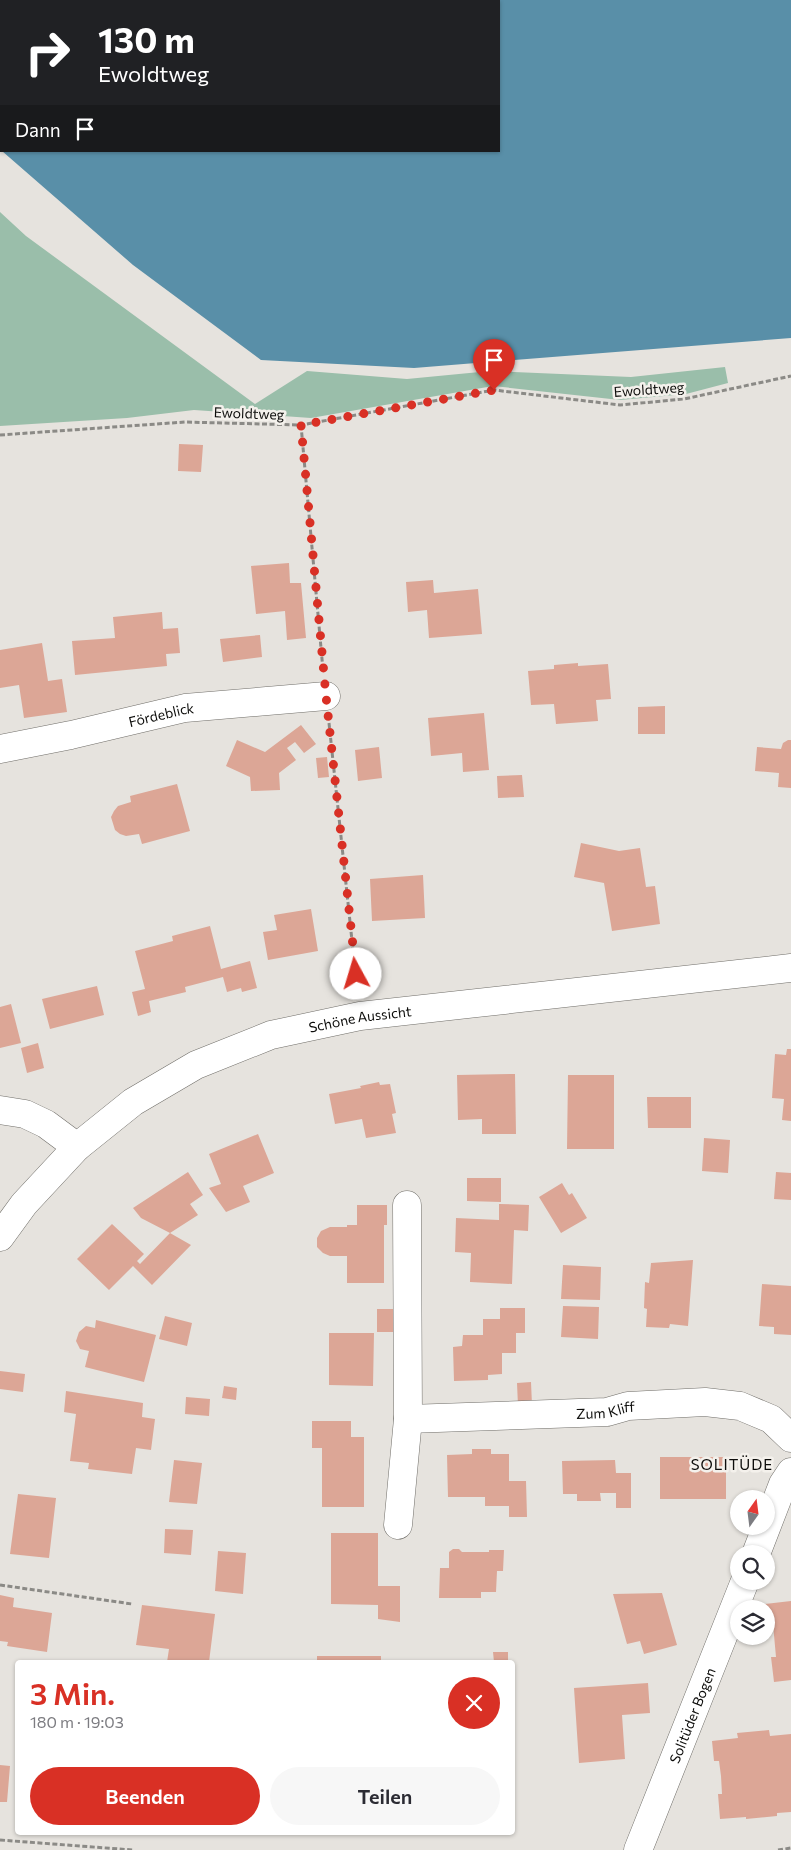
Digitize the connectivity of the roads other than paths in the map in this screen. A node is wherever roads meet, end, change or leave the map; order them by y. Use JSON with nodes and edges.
{"nodes":[{"id":1,"x":326,"y":696,"type":"road end"},
{"id":2,"x":0,"y":750,"type":"edge"},
{"id":3,"x":791,"y":968,"type":"edge"},
{"id":4,"x":0,"y":1110,"type":"edge"},
{"id":5,"x":77,"y":1147,"type":"junction"},
{"id":6,"x":407,"y":1205,"type":"dead end"},
{"id":7,"x":0,"y":1237,"type":"edge"},
{"id":8,"x":408,"y":1418,"type":"junction"},
{"id":9,"x":791,"y":1438,"type":"edge"},
{"id":10,"x":791,"y":1472,"type":"edge"},
{"id":11,"x":398,"y":1526,"type":"dead end"},
{"id":12,"x":759,"y":1545,"type":"edge"},
{"id":13,"x":742,"y":1590,"type":"edge"},
{"id":14,"x":638,"y":1850,"type":"edge"}],
"edges":[{"from":1,"to":2,"type":"street","name":"Fördeblick"},
{"from":3,"to":5,"type":"street","name":"Schöne Aussicht"},
{"from":4,"to":5,"type":"street"},
{"from":5,"to":7,"type":"street","name":"Schöne Aussicht"},
{"from":6,"to":8,"type":"street"},
{"from":8,"to":9,"type":"street","name":"Zum Kliff"},
{"from":8,"to":11,"type":"street"},
{"from":10,"to":12,"type":"street"},
{"from":13,"to":14,"type":"street","name":"Solitüder Bogen"}]}
